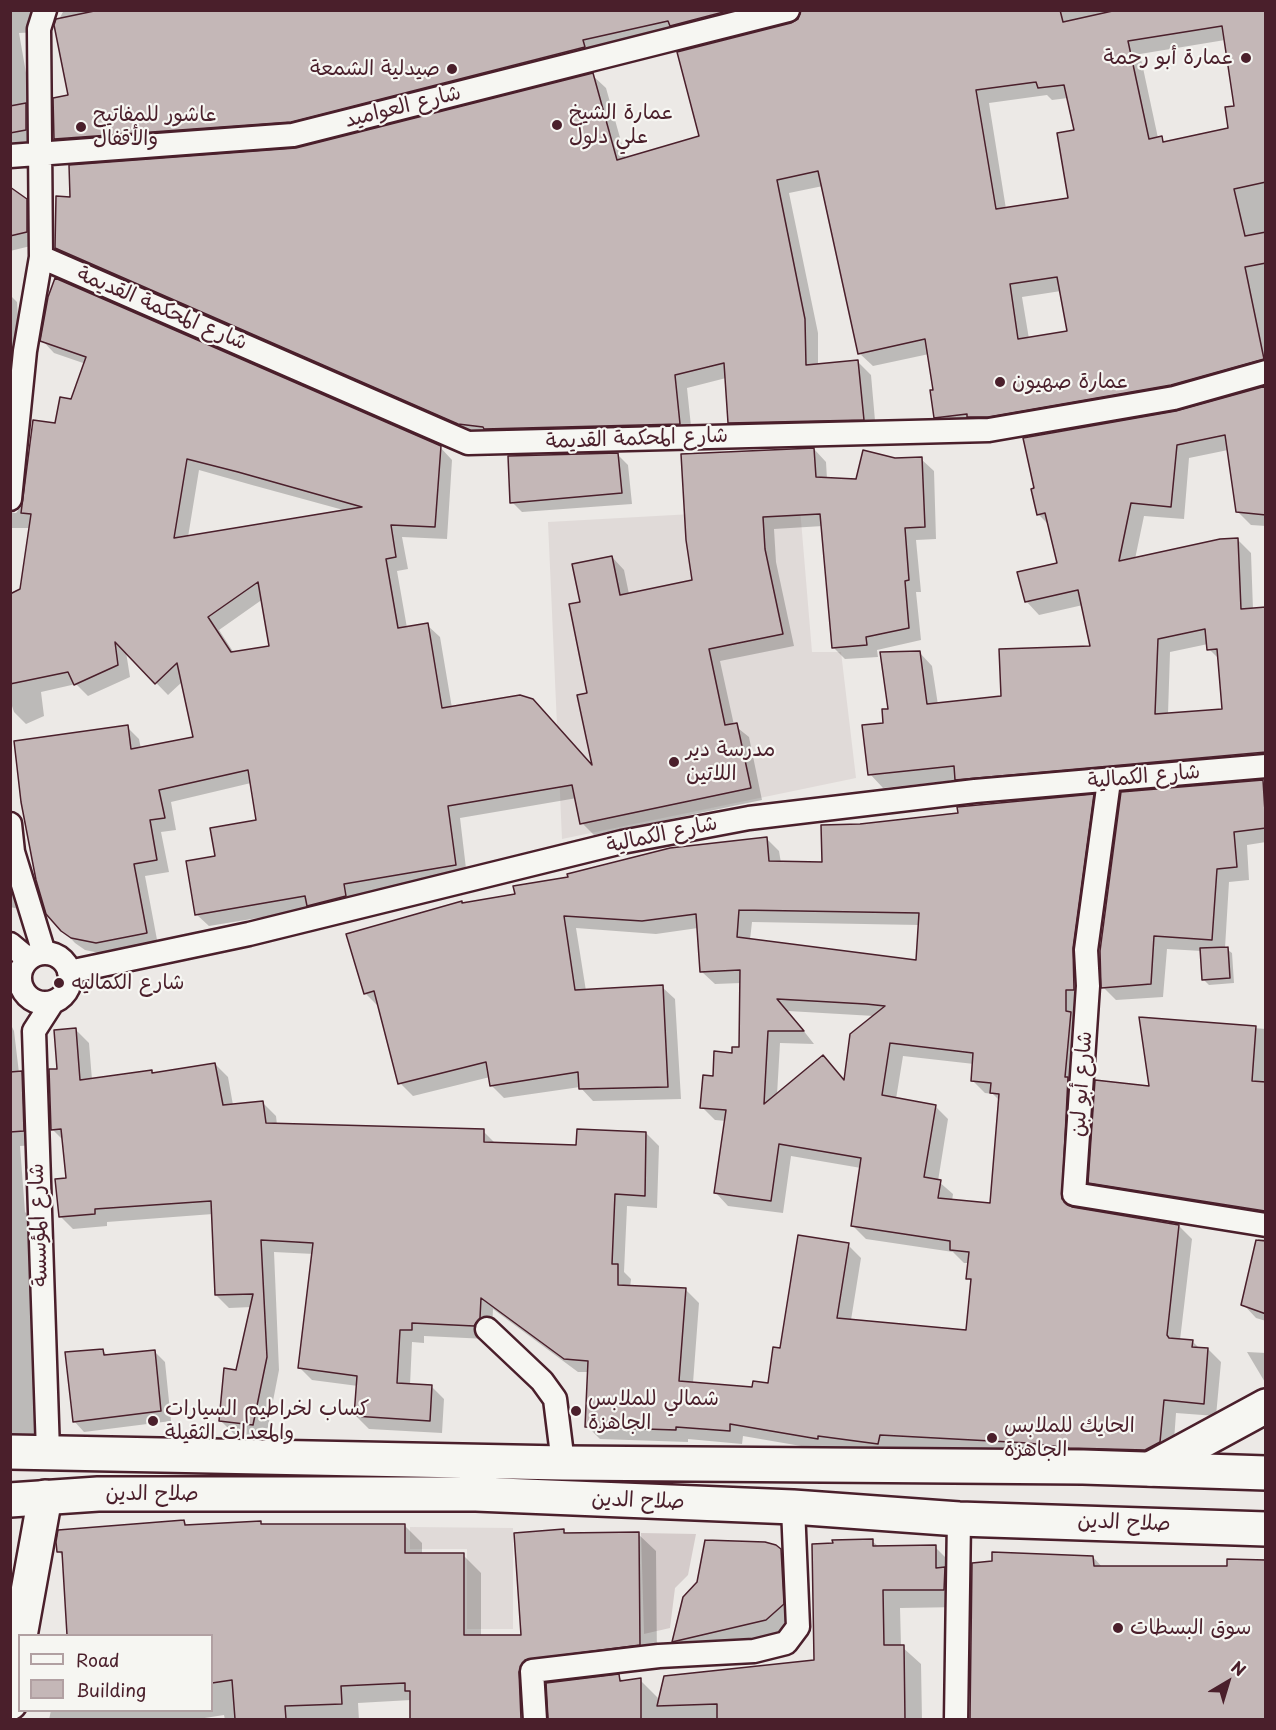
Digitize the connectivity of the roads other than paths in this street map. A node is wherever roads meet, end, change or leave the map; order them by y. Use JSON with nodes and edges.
{"nodes":[{"id":1,"x":45,"y":10,"type":"edge"},
{"id":2,"x":788,"y":10,"type":"edge"},
{"id":3,"x":39,"y":153,"type":"junction"},
{"id":4,"x":10,"y":156,"type":"edge"},
{"id":5,"x":41,"y":257,"type":"junction"},
{"id":6,"x":1266,"y":372,"type":"edge"},
{"id":7,"x":10,"y":499,"type":"edge"},
{"id":8,"x":1266,"y":766,"type":"edge"},
{"id":9,"x":1109,"y":781,"type":"junction"},
{"id":10,"x":10,"y":824,"type":"edge"},
{"id":11,"x":10,"y":944,"type":"edge"},
{"id":12,"x":36,"y":956,"type":"junction"},
{"id":13,"x":69,"y":972,"type":"junction"},
{"id":14,"x":52,"y":1003,"type":"junction"},
{"id":15,"x":1266,"y":1225,"type":"edge"},
{"id":16,"x":487,"y":1329,"type":"dead end"},
{"id":17,"x":1266,"y":1406,"type":"edge"},
{"id":18,"x":10,"y":1452,"type":"edge"},
{"id":19,"x":48,"y":1452,"type":"junction"},
{"id":20,"x":563,"y":1463,"type":"junction"},
{"id":21,"x":1150,"y":1469,"type":"junction"},
{"id":22,"x":1266,"y":1473,"type":"edge"},
{"id":23,"x":45,"y":1497,"type":"junction"},
{"id":24,"x":11,"y":1505,"type":"edge"},
{"id":25,"x":793,"y":1507,"type":"junction"},
{"id":26,"x":958,"y":1519,"type":"junction"},
{"id":27,"x":1266,"y":1529,"type":"edge"},
{"id":28,"x":21,"y":1634,"type":"edge"},
{"id":29,"x":18,"y":1650,"type":"edge"},
{"id":30,"x":10,"y":1703,"type":"edge"},
{"id":31,"x":535,"y":1719,"type":"edge"},
{"id":32,"x":956,"y":1719,"type":"edge"}],
"edges":[{"from":1,"to":3,"type":"street"},
{"from":2,"to":3,"type":"street","name":"شارع العواميد"},
{"from":3,"to":4,"type":"street","name":"شارع العواميد"},
{"from":3,"to":5,"type":"street"},
{"from":5,"to":6,"type":"street","name":"شارع المحكمة القديمة"},
{"from":5,"to":7,"type":"street"},
{"from":8,"to":9,"type":"street","name":"شارع الكمالية"},
{"from":9,"to":13,"type":"street","name":"شارع الكمالية"},
{"from":9,"to":15,"type":"street","name":"شارع أبو لبن"},
{"from":10,"to":12,"type":"street"},
{"from":11,"to":12,"type":"street"},
{"from":12,"to":13,"type":"street"},
{"from":12,"to":14,"type":"street"},
{"from":13,"to":14,"type":"street"},
{"from":14,"to":19,"type":"street","name":"شارع المؤسسة"},
{"from":16,"to":20,"type":"street"},
{"from":17,"to":21,"type":"main road"},
{"from":18,"to":19,"type":"main road","name":"صلاح الدين"},
{"from":19,"to":20,"type":"main road","name":"صلاح الدين"},
{"from":20,"to":21,"type":"main road","name":"صلاح الدين"},
{"from":21,"to":22,"type":"main road","name":"صلاح الدين"},
{"from":23,"to":24,"type":"main road","name":"صلاح الدين"},
{"from":23,"to":25,"type":"main road","name":"صلاح الدين"},
{"from":23,"to":28,"type":"main road"},
{"from":25,"to":26,"type":"main road","name":"صلاح الدين"},
{"from":25,"to":31,"type":"street"},
{"from":26,"to":27,"type":"main road","name":"صلاح الدين"},
{"from":26,"to":32,"type":"street"},
{"from":29,"to":30,"type":"main road"}]}
